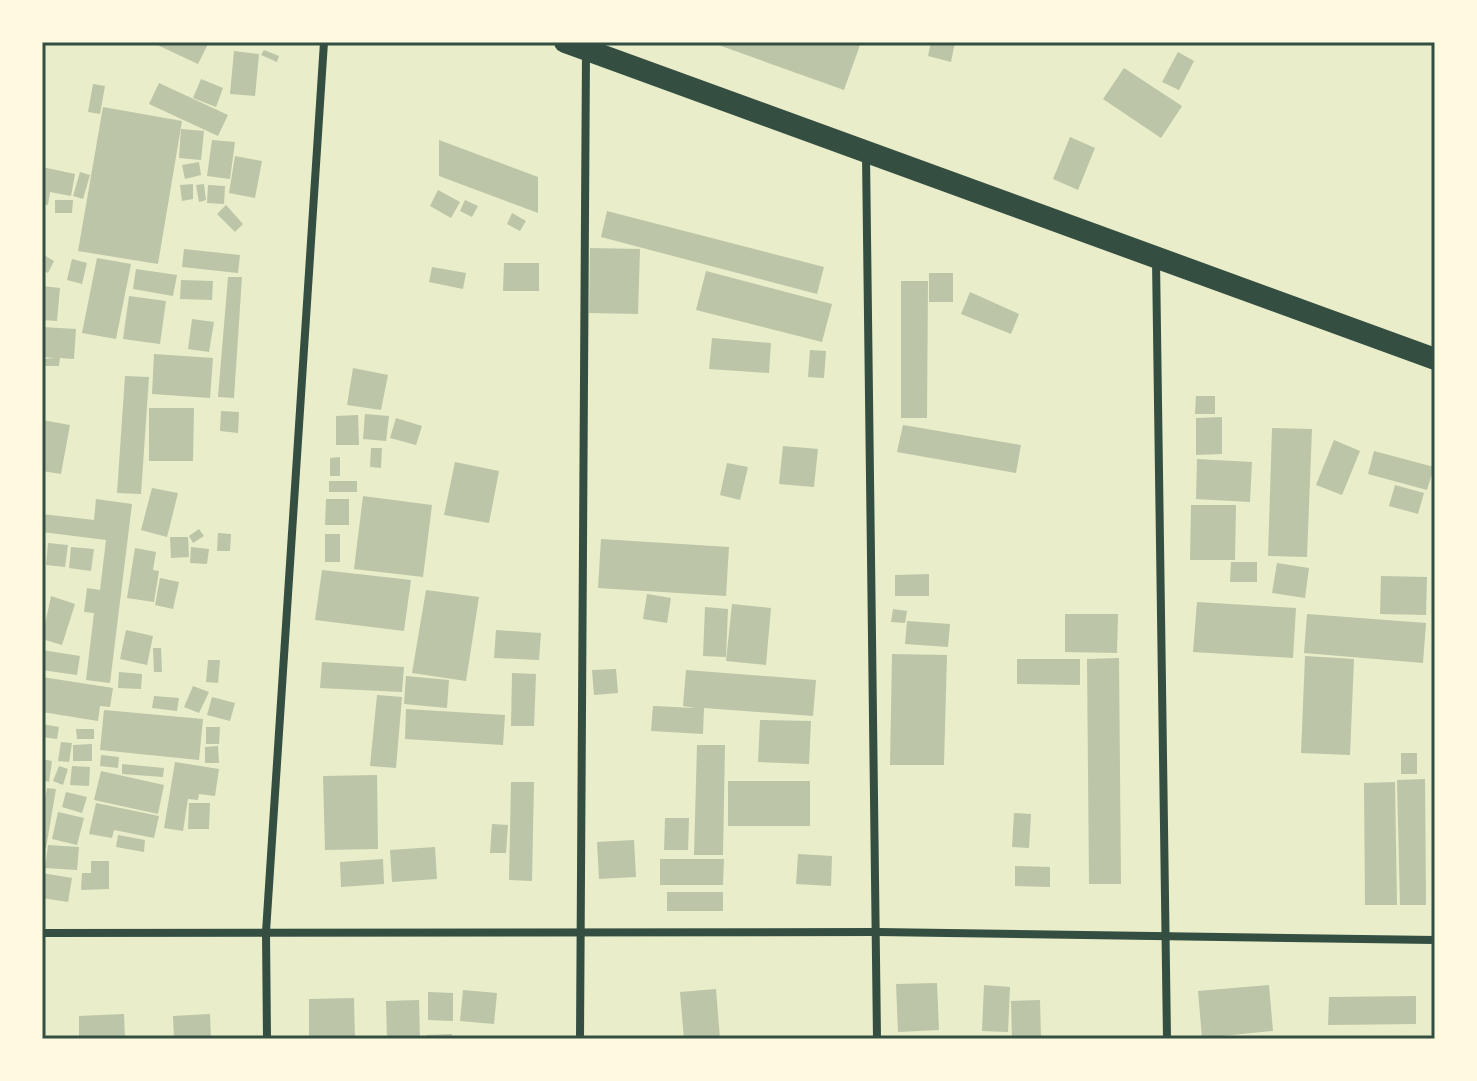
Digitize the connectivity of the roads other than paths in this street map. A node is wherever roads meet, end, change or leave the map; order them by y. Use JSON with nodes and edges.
{"nodes":[{"id":1,"x":324,"y":42,"type":"edge"},
{"id":2,"x":580,"y":45,"type":"edge"},
{"id":3,"x":866,"y":150,"type":"junction"},
{"id":4,"x":1156,"y":259,"type":"junction"},
{"id":5,"x":1435,"y":359,"type":"edge"},
{"id":6,"x":266,"y":932,"type":"junction"},
{"id":7,"x":580,"y":932,"type":"junction"},
{"id":8,"x":878,"y":932,"type":"junction"},
{"id":9,"x":42,"y":933,"type":"edge"},
{"id":10,"x":1165,"y":936,"type":"junction"},
{"id":11,"x":1435,"y":940,"type":"edge"},
{"id":12,"x":267,"y":1039,"type":"edge"},
{"id":13,"x":580,"y":1039,"type":"edge"},
{"id":14,"x":877,"y":1039,"type":"edge"},
{"id":15,"x":1167,"y":1039,"type":"edge"}],
"edges":[{"from":1,"to":6,"type":"street"},
{"from":2,"to":3,"type":"highway"},
{"from":2,"to":7,"type":"street"},
{"from":3,"to":4,"type":"highway"},
{"from":3,"to":8,"type":"street"},
{"from":4,"to":5,"type":"highway"},
{"from":4,"to":10,"type":"street"},
{"from":6,"to":7,"type":"street"},
{"from":6,"to":9,"type":"street"},
{"from":6,"to":12,"type":"street"},
{"from":7,"to":8,"type":"street"},
{"from":7,"to":13,"type":"street"},
{"from":8,"to":10,"type":"street"},
{"from":8,"to":14,"type":"street"},
{"from":10,"to":11,"type":"street"},
{"from":10,"to":15,"type":"street"}]}
